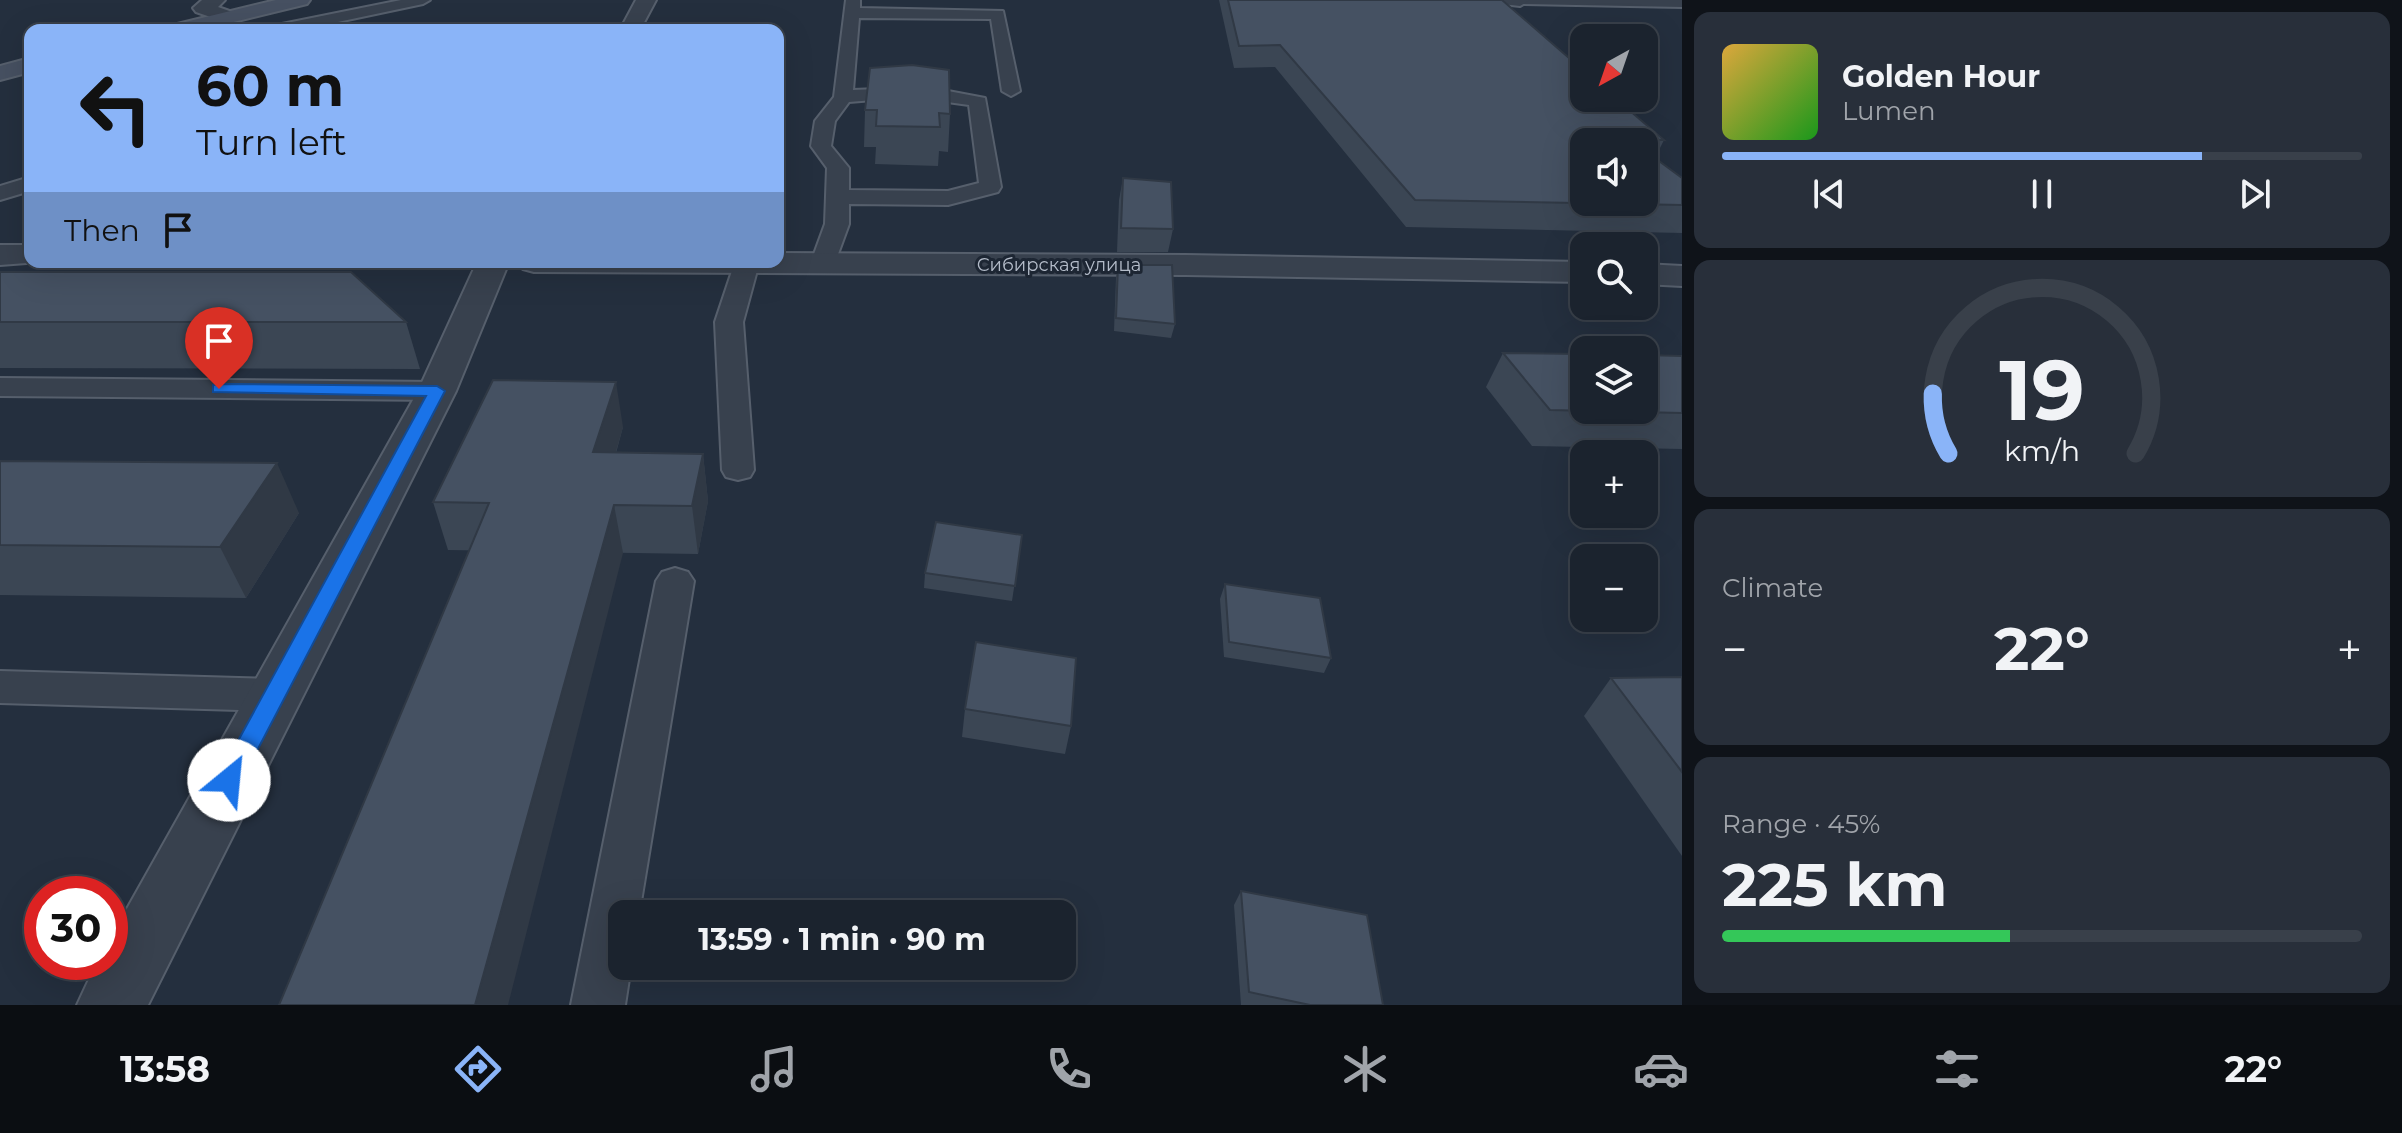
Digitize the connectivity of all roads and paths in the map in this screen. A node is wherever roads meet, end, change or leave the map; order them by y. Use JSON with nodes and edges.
{"nodes":[{"id":1,"x":215,"y":0,"type":"edge"},
{"id":2,"x":300,"y":0,"type":"edge"},
{"id":3,"x":423,"y":0,"type":"edge"},
{"id":4,"x":646,"y":0,"type":"edge"},
{"id":5,"x":1509,"y":0,"type":"edge"},
{"id":6,"x":1520,"y":0,"type":"edge"},
{"id":7,"x":1682,"y":3,"type":"edge"},
{"id":8,"x":852,"y":6,"type":"edge"},
{"id":9,"x":228,"y":17,"type":"junction"},
{"id":10,"x":204,"y":24,"type":"edge"},
{"id":11,"x":306,"y":24,"type":"edge"},
{"id":12,"x":632,"y":24,"type":"edge"},
{"id":13,"x":24,"y":67,"type":"edge"},
{"id":14,"x":0,"y":73,"type":"edge"},
{"id":15,"x":844,"y":88,"type":"junction"},
{"id":16,"x":24,"y":186,"type":"edge"},
{"id":17,"x":0,"y":193,"type":"edge"},
{"id":18,"x":838,"y":197,"type":"junction"},
{"id":19,"x":0,"y":255,"type":"edge"},
{"id":20,"x":24,"y":255,"type":"edge"},
{"id":21,"x":784,"y":264,"type":"edge"},
{"id":22,"x":822,"y":265,"type":"junction"},
{"id":23,"x":490,"y":268,"type":"edge"},
{"id":24,"x":745,"y":268,"type":"edge"},
{"id":25,"x":1570,"y":272,"type":"edge"},
{"id":26,"x":1658,"y":275,"type":"edge"},
{"id":27,"x":1682,"y":276,"type":"edge"},
{"id":28,"x":0,"y":387,"type":"edge"},
{"id":29,"x":437,"y":391,"type":"junction"},
{"id":30,"x":738,"y":470,"type":"dead end"},
{"id":31,"x":675,"y":581,"type":"dead end"},
{"id":32,"x":0,"y":687,"type":"edge"},
{"id":33,"x":274,"y":695,"type":"junction"},
{"id":34,"x":111,"y":1005,"type":"edge"},
{"id":35,"x":598,"y":1005,"type":"edge"}],
"edges":[{"from":1,"to":9,"type":"street"},
{"from":2,"to":9,"type":"main road"},
{"from":3,"to":11,"type":"lane"},
{"from":4,"to":12,"type":"street"},
{"from":5,"to":6,"type":"street"},
{"from":6,"to":7,"type":"lane"},
{"from":8,"to":15,"type":"lane"},
{"from":8,"to":15,"type":"lane"},
{"from":9,"to":10,"type":"main road"},
{"from":13,"to":14,"type":"main road"},
{"from":15,"to":18,"type":"lane"},
{"from":15,"to":18,"type":"lane"},
{"from":16,"to":17,"type":"lane"},
{"from":18,"to":22,"type":"lane"},
{"from":19,"to":20,"type":"street"},
{"from":21,"to":22,"type":"street","name":"Сибирская улица"},
{"from":22,"to":25,"type":"street","name":"Сибирская улица"},
{"from":23,"to":29,"type":"street"},
{"from":24,"to":30,"type":"lane"},
{"from":26,"to":27,"type":"street"},
{"from":28,"to":29,"type":"lane"},
{"from":29,"to":33,"type":"street"},
{"from":31,"to":35,"type":"lane"},
{"from":32,"to":33,"type":"lane"},
{"from":33,"to":34,"type":"street"}]}
